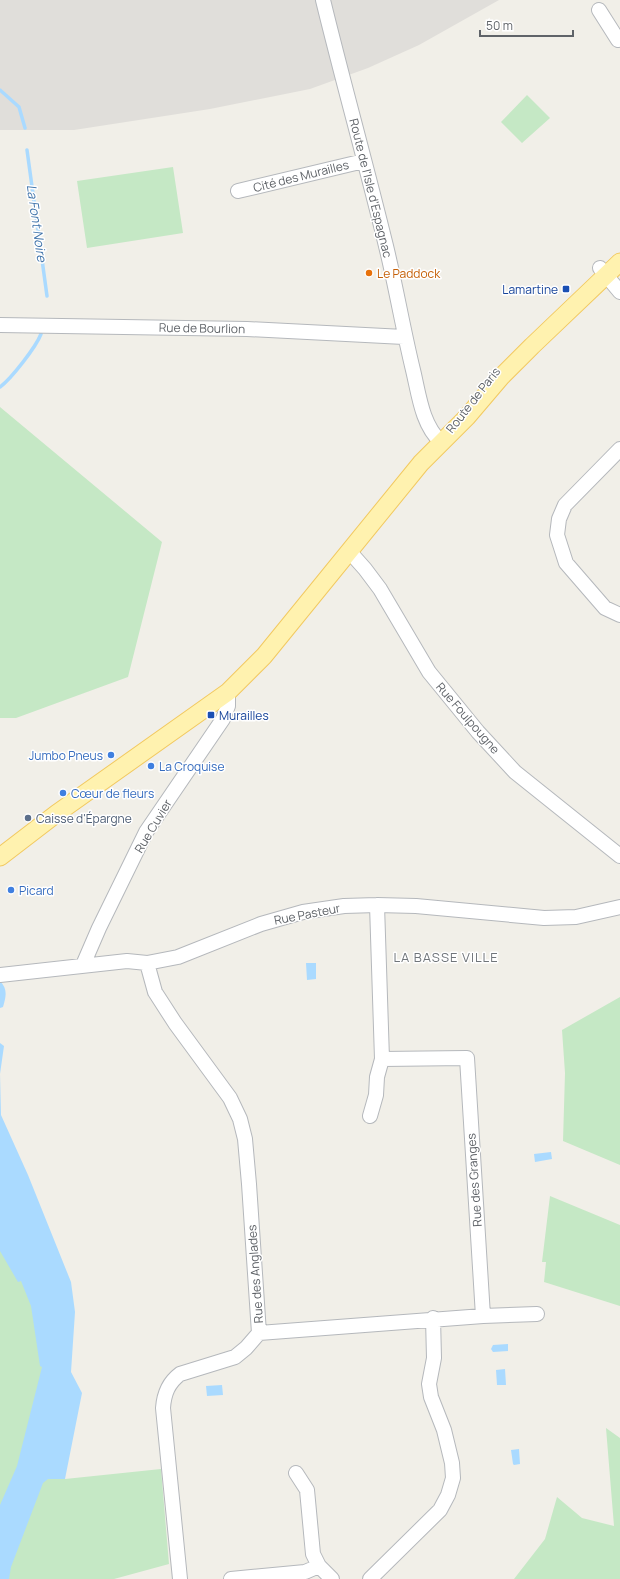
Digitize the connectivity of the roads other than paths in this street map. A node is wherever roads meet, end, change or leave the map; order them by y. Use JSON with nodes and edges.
{"nodes":[{"id":1,"x":324,"y":0,"type":"edge"},
{"id":2,"x":599,"y":10,"type":"dead end"},
{"id":3,"x":620,"y":39,"type":"edge"},
{"id":4,"x":364,"y":161,"type":"junction"},
{"id":5,"x":238,"y":192,"type":"dead end"},
{"id":6,"x":620,"y":249,"type":"edge"},
{"id":7,"x":620,"y":262,"type":"edge"},
{"id":8,"x":603,"y":272,"type":"junction"},
{"id":9,"x":620,"y":292,"type":"edge"},
{"id":10,"x":0,"y":325,"type":"edge"},
{"id":11,"x":404,"y":337,"type":"junction"},
{"id":12,"x":441,"y":442,"type":"junction"},
{"id":13,"x":620,"y":449,"type":"edge"},
{"id":14,"x":349,"y":551,"type":"junction"},
{"id":15,"x":620,"y":615,"type":"edge"},
{"id":16,"x":228,"y":692,"type":"junction"},
{"id":17,"x":620,"y":856,"type":"edge"},
{"id":18,"x":0,"y":857,"type":"edge"},
{"id":19,"x":377,"y":905,"type":"junction"},
{"id":20,"x":620,"y":907,"type":"edge"},
{"id":21,"x":147,"y":964,"type":"junction"},
{"id":22,"x":83,"y":965,"type":"junction"},
{"id":23,"x":0,"y":975,"type":"edge"},
{"id":24,"x":382,"y":1058,"type":"junction"},
{"id":25,"x":370,"y":1116,"type":"dead end"},
{"id":26,"x":537,"y":1314,"type":"dead end"},
{"id":27,"x":483,"y":1316,"type":"junction"},
{"id":28,"x":433,"y":1318,"type":"junction"},
{"id":29,"x":259,"y":1333,"type":"junction"},
{"id":30,"x":296,"y":1473,"type":"dead end"},
{"id":31,"x":319,"y":1566,"type":"junction"},
{"id":32,"x":180,"y":1579,"type":"edge"},
{"id":33,"x":231,"y":1579,"type":"edge"},
{"id":34,"x":332,"y":1579,"type":"edge"},
{"id":35,"x":370,"y":1579,"type":"edge"}],
"edges":[{"from":1,"to":4,"type":"street","name":"Route de l'Isle d'Espagnac"},
{"from":2,"to":3,"type":"street"},
{"from":4,"to":5,"type":"street","name":"Cité des Murailles"},
{"from":4,"to":11,"type":"street","name":"Route de l'Isle d'Espagnac"},
{"from":6,"to":8,"type":"main road","name":"Route de Paris"},
{"from":7,"to":8,"type":"main road","name":"Route de Paris"},
{"from":8,"to":9,"type":"street"},
{"from":8,"to":12,"type":"main road","name":"Route de Paris"},
{"from":10,"to":11,"type":"street","name":"Rue de Bourlion"},
{"from":11,"to":12,"type":"street","name":"Route de l'Isle d'Espagnac"},
{"from":12,"to":14,"type":"main road","name":"Route de Paris"},
{"from":13,"to":15,"type":"street"},
{"from":14,"to":16,"type":"main road","name":"Route de Paris"},
{"from":14,"to":17,"type":"street","name":"Rue Foulpougne"},
{"from":16,"to":18,"type":"main road","name":"Route de Paris"},
{"from":16,"to":22,"type":"street","name":"Rue Cuvier"},
{"from":19,"to":20,"type":"street","name":"Rue Pasteur"},
{"from":19,"to":21,"type":"street","name":"Rue Pasteur"},
{"from":19,"to":24,"type":"street"},
{"from":21,"to":22,"type":"street","name":"Rue Pasteur"},
{"from":21,"to":29,"type":"street","name":"Rue des Anglades"},
{"from":22,"to":23,"type":"street","name":"Rue Pasteur"},
{"from":24,"to":25,"type":"street"},
{"from":24,"to":27,"type":"street","name":"Rue des Granges"},
{"from":26,"to":27,"type":"street"},
{"from":27,"to":28,"type":"street"},
{"from":28,"to":29,"type":"street"},
{"from":28,"to":35,"type":"street"},
{"from":29,"to":32,"type":"street","name":"Rue des Anglades"},
{"from":30,"to":31,"type":"street"},
{"from":31,"to":33,"type":"street"},
{"from":31,"to":34,"type":"street"}]}
